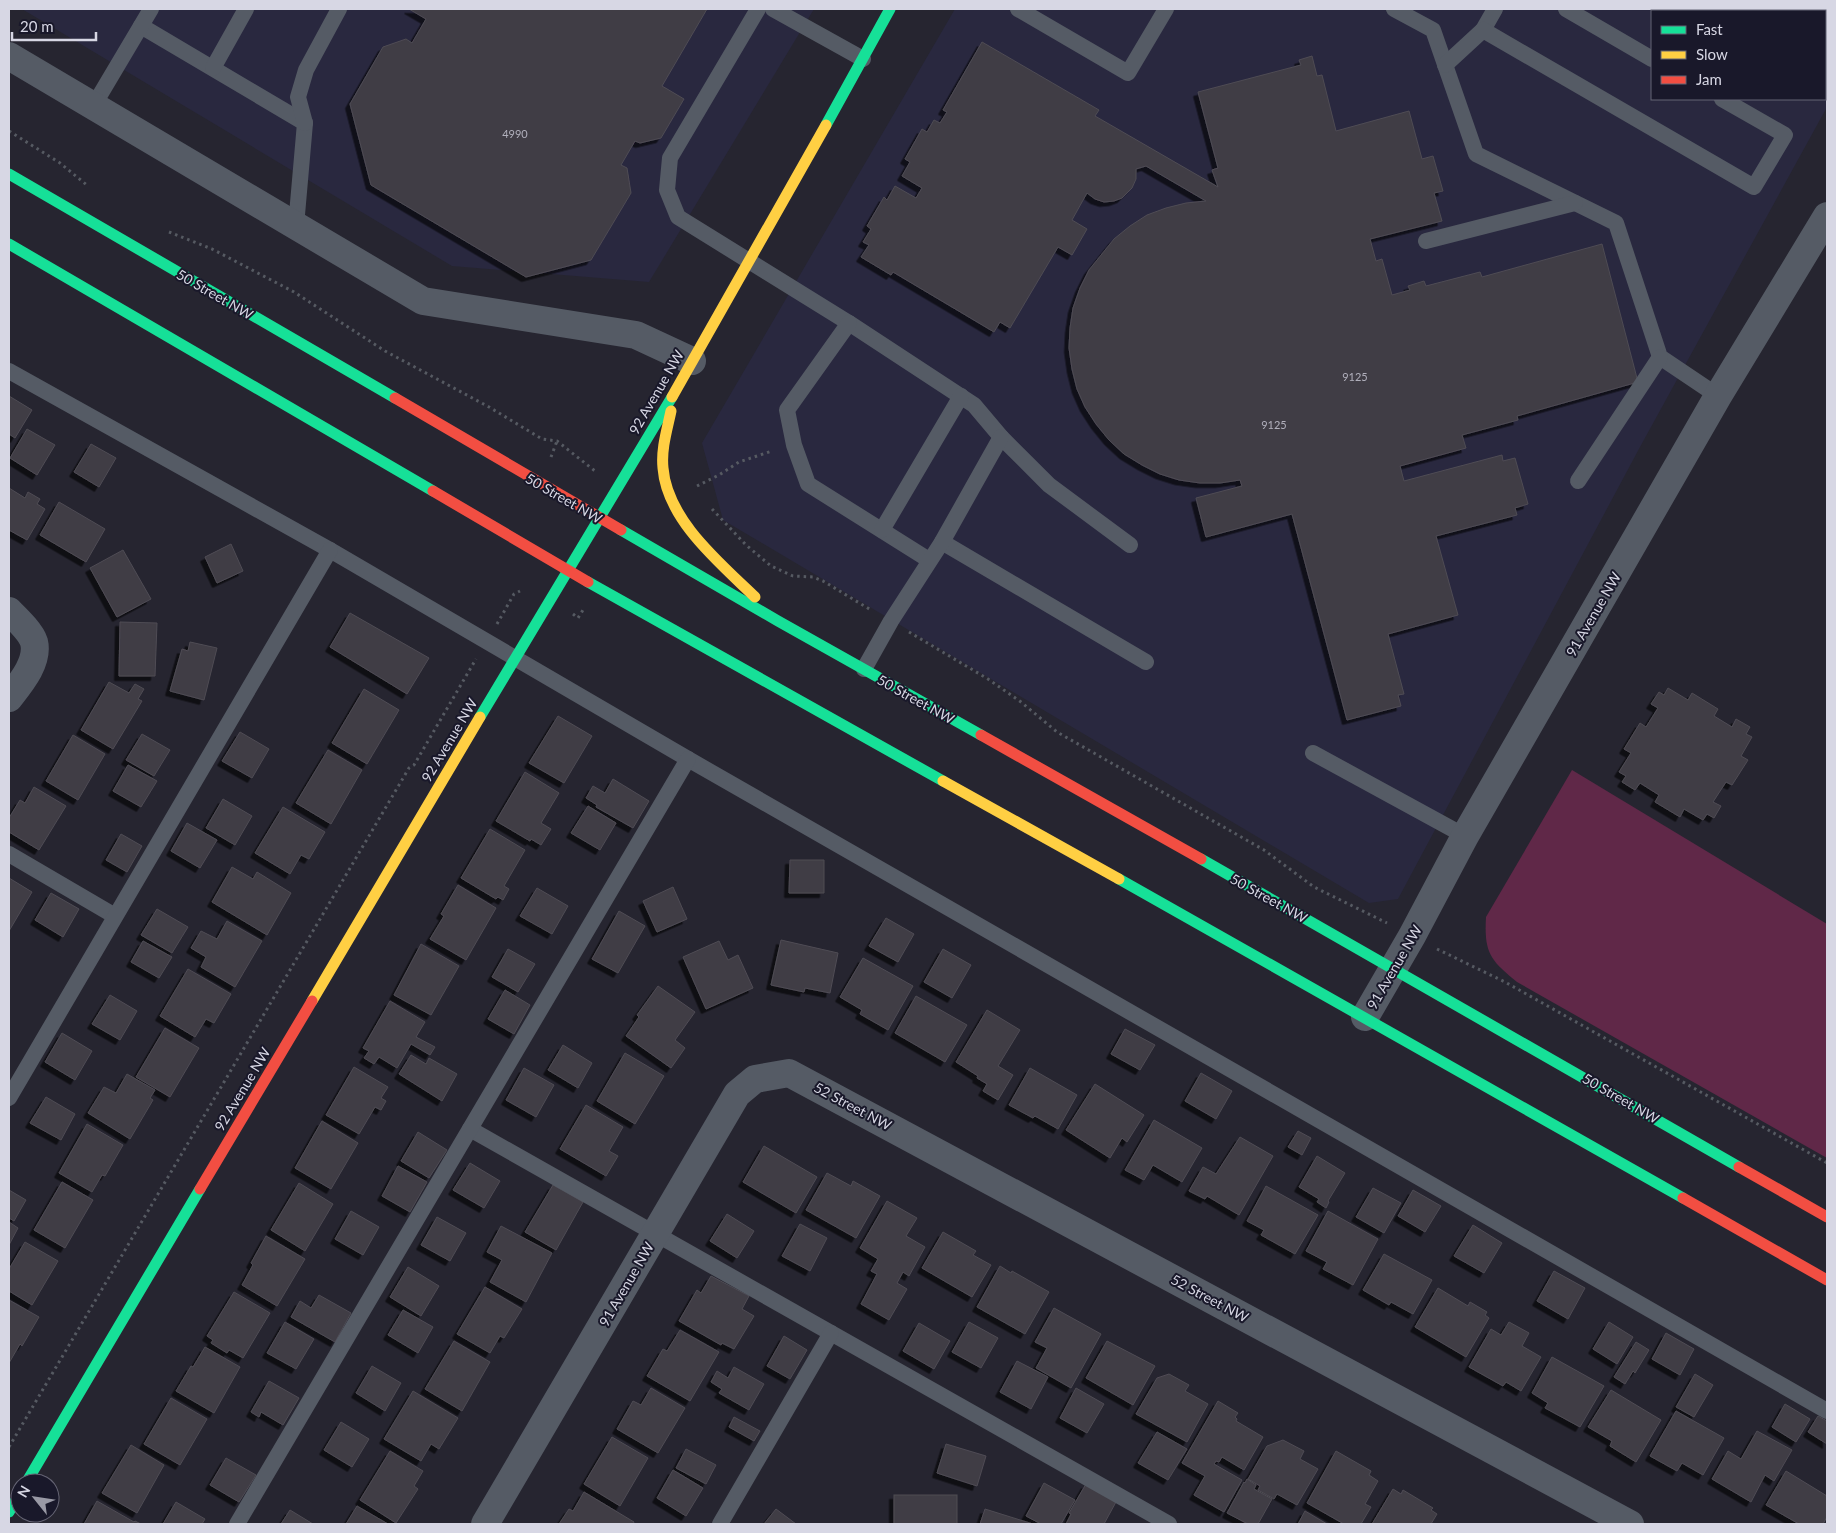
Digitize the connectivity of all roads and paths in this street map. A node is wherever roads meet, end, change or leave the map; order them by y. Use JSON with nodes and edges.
{"nodes":[{"id":1,"x":151,"y":9,"type":"edge"},
{"id":2,"x":246,"y":9,"type":"edge"},
{"id":3,"x":339,"y":9,"type":"edge"},
{"id":4,"x":758,"y":9,"type":"edge"},
{"id":5,"x":773,"y":9,"type":"edge"},
{"id":6,"x":890,"y":9,"type":"edge"},
{"id":7,"x":1018,"y":9,"type":"edge"},
{"id":8,"x":1166,"y":9,"type":"edge"},
{"id":9,"x":1394,"y":9,"type":"edge"},
{"id":10,"x":1495,"y":9,"type":"edge"},
{"id":11,"x":1566,"y":9,"type":"edge"},
{"id":12,"x":141,"y":26,"type":"junction"},
{"id":13,"x":1483,"y":30,"type":"junction"},
{"id":14,"x":9,"y":56,"type":"edge"},
{"id":15,"x":1651,"y":58,"type":"edge"},
{"id":16,"x":862,"y":59,"type":"junction"},
{"id":17,"x":1445,"y":65,"type":"junction"},
{"id":18,"x":213,"y":68,"type":"junction"},
{"id":19,"x":1724,"y":100,"type":"edge"},
{"id":20,"x":94,"y":105,"type":"junction"},
{"id":21,"x":305,"y":123,"type":"junction"},
{"id":22,"x":9,"y":131,"type":"edge"},
{"id":23,"x":9,"y":174,"type":"edge"},
{"id":24,"x":91,"y":188,"type":"dead end"},
{"id":25,"x":1575,"y":203,"type":"junction"},
{"id":26,"x":1827,"y":216,"type":"edge"},
{"id":27,"x":296,"y":226,"type":"junction"},
{"id":28,"x":164,"y":230,"type":"dead end"},
{"id":29,"x":1426,"y":241,"type":"dead end"},
{"id":30,"x":9,"y":244,"type":"edge"},
{"id":31,"x":750,"y":261,"type":"junction"},
{"id":32,"x":850,"y":323,"type":"junction"},
{"id":33,"x":1660,"y":357,"type":"junction"},
{"id":34,"x":692,"y":361,"type":"junction"},
{"id":35,"x":9,"y":372,"type":"edge"},
{"id":36,"x":674,"y":393,"type":"junction"},
{"id":37,"x":960,"y":396,"type":"junction"},
{"id":38,"x":1718,"y":396,"type":"junction"},
{"id":39,"x":1001,"y":437,"type":"junction"},
{"id":40,"x":557,"y":441,"type":"dead end"},
{"id":41,"x":794,"y":445,"type":"junction"},
{"id":42,"x":1578,"y":481,"type":"dead end"},
{"id":43,"x":699,"y":495,"type":"dead end"},
{"id":44,"x":711,"y":507,"type":"dead end"},
{"id":45,"x":599,"y":518,"type":"junction"},
{"id":46,"x":882,"y":530,"type":"junction"},
{"id":47,"x":942,"y":542,"type":"junction"},
{"id":48,"x":1130,"y":545,"type":"dead end"},
{"id":49,"x":330,"y":550,"type":"junction"},
{"id":50,"x":930,"y":560,"type":"junction"},
{"id":51,"x":569,"y":571,"type":"junction"},
{"id":52,"x":527,"y":587,"type":"dead end"},
{"id":53,"x":9,"y":611,"type":"edge"},
{"id":54,"x":891,"y":621,"type":"junction"},
{"id":55,"x":778,"y":622,"type":"junction"},
{"id":56,"x":487,"y":641,"type":"junction"},
{"id":57,"x":515,"y":658,"type":"junction"},
{"id":58,"x":1146,"y":662,"type":"dead end"},
{"id":59,"x":864,"y":669,"type":"junction"},
{"id":60,"x":9,"y":698,"type":"edge"},
{"id":61,"x":1313,"y":753,"type":"dead end"},
{"id":62,"x":688,"y":759,"type":"junction"},
{"id":63,"x":1465,"y":836,"type":"junction"},
{"id":64,"x":9,"y":854,"type":"edge"},
{"id":65,"x":115,"y":916,"type":"junction"},
{"id":66,"x":1412,"y":936,"type":"junction"},
{"id":67,"x":1394,"y":968,"type":"junction"},
{"id":68,"x":1365,"y":1017,"type":"junction"},
{"id":69,"x":788,"y":1073,"type":"joint"},
{"id":70,"x":9,"y":1098,"type":"edge"},
{"id":71,"x":470,"y":1129,"type":"junction"},
{"id":72,"x":1827,"y":1163,"type":"edge"},
{"id":73,"x":1827,"y":1217,"type":"edge"},
{"id":74,"x":656,"y":1234,"type":"junction"},
{"id":75,"x":1827,"y":1280,"type":"edge"},
{"id":76,"x":831,"y":1333,"type":"junction"},
{"id":77,"x":1827,"y":1411,"type":"edge"},
{"id":78,"x":9,"y":1448,"type":"edge"},
{"id":79,"x":32,"y":1473,"type":"edge"},
{"id":80,"x":237,"y":1524,"type":"edge"},
{"id":81,"x":485,"y":1524,"type":"edge"},
{"id":82,"x":720,"y":1524,"type":"edge"},
{"id":83,"x":1170,"y":1524,"type":"edge"},
{"id":84,"x":1630,"y":1524,"type":"edge"}],
"edges":[{"from":1,"to":12,"type":"lane"},
{"from":2,"to":18,"type":"lane"},
{"from":3,"to":21,"type":"lane"},
{"from":4,"to":31,"type":"lane"},
{"from":5,"to":16,"type":"lane"},
{"from":6,"to":16,"type":"main road","name":"92 Avenue NW"},
{"from":7,"to":8,"type":"lane"},
{"from":9,"to":17,"type":"lane"},
{"from":10,"to":13,"type":"lane"},
{"from":11,"to":15,"type":"lane"},
{"from":12,"to":18,"type":"lane"},
{"from":12,"to":20,"type":"lane"},
{"from":13,"to":17,"type":"lane"},
{"from":13,"to":19,"type":"lane"},
{"from":14,"to":20,"type":"street"},
{"from":16,"to":31,"type":"main road","name":"92 Avenue NW"},
{"from":17,"to":25,"type":"lane"},
{"from":18,"to":21,"type":"lane"},
{"from":20,"to":27,"type":"street"},
{"from":21,"to":27,"type":"lane"},
{"from":22,"to":24,"type":"path"},
{"from":23,"to":45,"type":"main road","name":"50 Street NW"},
{"from":25,"to":29,"type":"lane"},
{"from":25,"to":33,"type":"lane"},
{"from":26,"to":38,"type":"street","name":"91 Avenue NW"},
{"from":27,"to":34,"type":"street"},
{"from":28,"to":40,"type":"path"},
{"from":30,"to":51,"type":"main road"},
{"from":31,"to":32,"type":"lane"},
{"from":31,"to":34,"type":"main road","name":"92 Avenue NW"},
{"from":32,"to":37,"type":"lane"},
{"from":32,"to":41,"type":"lane"},
{"from":33,"to":38,"type":"lane"},
{"from":33,"to":42,"type":"lane"},
{"from":34,"to":36,"type":"main road","name":"92 Avenue NW"},
{"from":35,"to":49,"type":"lane"},
{"from":36,"to":45,"type":"main road","name":"92 Avenue NW"},
{"from":36,"to":55,"type":"main road"},
{"from":37,"to":39,"type":"lane"},
{"from":37,"to":46,"type":"lane"},
{"from":38,"to":63,"type":"street","name":"91 Avenue NW"},
{"from":39,"to":47,"type":"lane"},
{"from":39,"to":48,"type":"lane"},
{"from":41,"to":43,"type":"path"},
{"from":41,"to":46,"type":"lane"},
{"from":44,"to":54,"type":"path"},
{"from":45,"to":51,"type":"main road","name":"92 Avenue NW"},
{"from":45,"to":55,"type":"main road","name":"50 Street NW"},
{"from":46,"to":50,"type":"lane"},
{"from":47,"to":50,"type":"lane"},
{"from":47,"to":58,"type":"lane"},
{"from":49,"to":56,"type":"lane"},
{"from":49,"to":65,"type":"lane"},
{"from":50,"to":54,"type":"lane"},
{"from":51,"to":57,"type":"main road","name":"92 Avenue NW"},
{"from":51,"to":68,"type":"main road"},
{"from":52,"to":56,"type":"path"},
{"from":53,"to":60,"type":"street"},
{"from":54,"to":59,"type":"lane"},
{"from":54,"to":66,"type":"path"},
{"from":55,"to":59,"type":"main road","name":"50 Street NW"},
{"from":56,"to":57,"type":"lane"},
{"from":56,"to":78,"type":"path"},
{"from":57,"to":62,"type":"lane"},
{"from":57,"to":79,"type":"main road","name":"92 Avenue NW"},
{"from":59,"to":67,"type":"main road","name":"50 Street NW"},
{"from":61,"to":63,"type":"lane"},
{"from":62,"to":71,"type":"lane"},
{"from":62,"to":77,"type":"lane"},
{"from":63,"to":66,"type":"street","name":"91 Avenue NW"},
{"from":64,"to":65,"type":"lane"},
{"from":65,"to":70,"type":"lane"},
{"from":66,"to":67,"type":"street","name":"91 Avenue NW"},
{"from":66,"to":72,"type":"path"},
{"from":67,"to":68,"type":"street","name":"91 Avenue NW"},
{"from":67,"to":73,"type":"main road","name":"50 Street NW"},
{"from":68,"to":75,"type":"main road"},
{"from":69,"to":74,"type":"street","name":"91 Avenue NW"},
{"from":69,"to":84,"type":"street","name":"52 Street NW"},
{"from":71,"to":74,"type":"lane"},
{"from":71,"to":80,"type":"lane"},
{"from":74,"to":76,"type":"lane"},
{"from":74,"to":81,"type":"street","name":"91 Avenue NW"},
{"from":76,"to":82,"type":"lane"},
{"from":76,"to":83,"type":"lane"}]}
